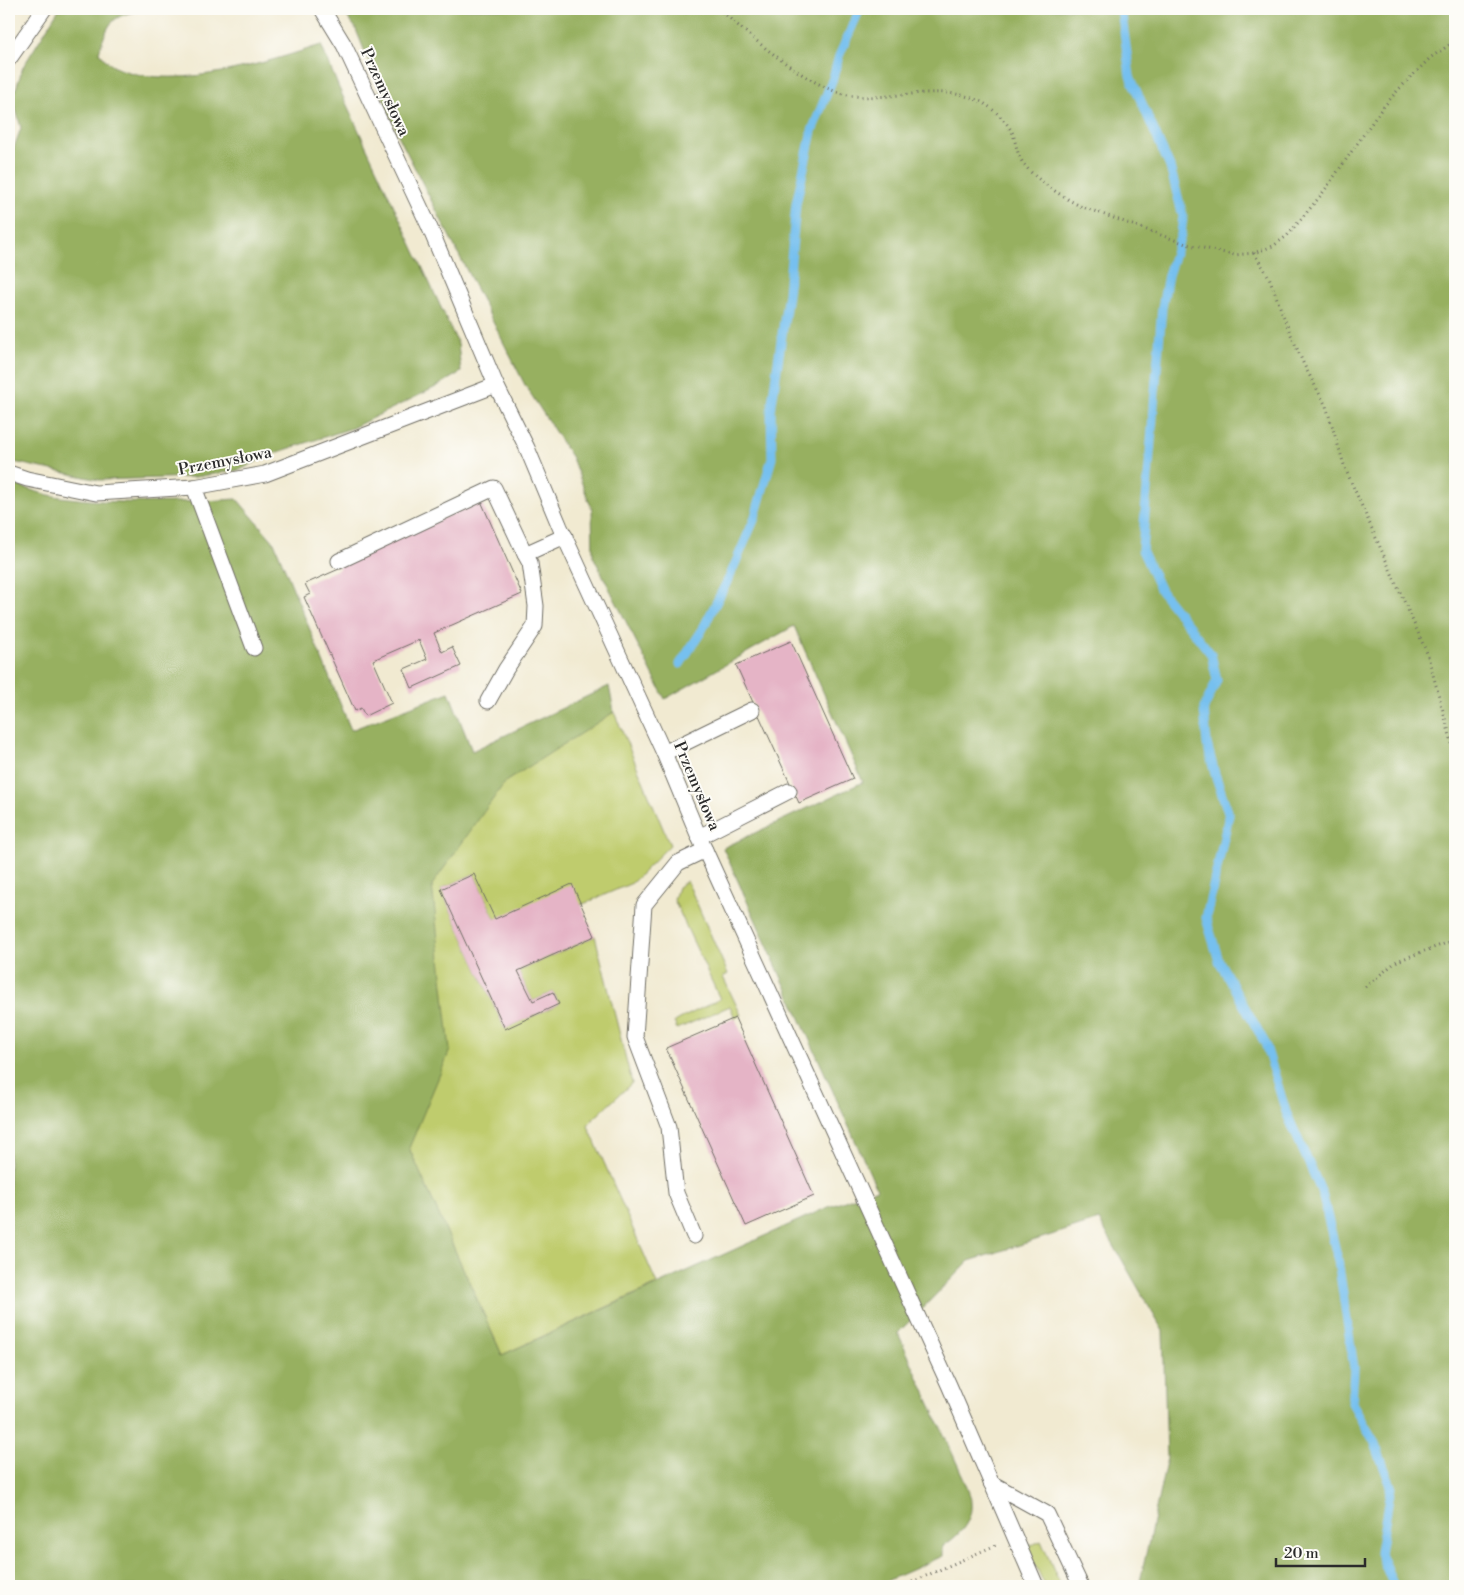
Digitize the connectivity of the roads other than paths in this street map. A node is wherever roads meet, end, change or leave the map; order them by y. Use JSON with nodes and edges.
{"nodes":[{"id":1,"x":44,"y":9,"type":"edge"},
{"id":2,"x":322,"y":9,"type":"edge"},
{"id":3,"x":9,"y":59,"type":"edge"},
{"id":4,"x":496,"y":385,"type":"junction"},
{"id":5,"x":9,"y":473,"type":"edge"},
{"id":6,"x":194,"y":487,"type":"junction"},
{"id":7,"x":566,"y":536,"type":"junction"},
{"id":8,"x":525,"y":554,"type":"junction"},
{"id":9,"x":338,"y":561,"type":"dead end"},
{"id":10,"x":254,"y":648,"type":"dead end"},
{"id":11,"x":488,"y":700,"type":"dead end"},
{"id":12,"x":752,"y":710,"type":"dead end"},
{"id":13,"x":664,"y":753,"type":"junction"},
{"id":14,"x":789,"y":791,"type":"dead end"},
{"id":15,"x":702,"y":843,"type":"junction"},
{"id":16,"x":694,"y":1236,"type":"dead end"},
{"id":17,"x":991,"y":1483,"type":"junction"},
{"id":18,"x":1028,"y":1567,"type":"junction"},
{"id":19,"x":1027,"y":1586,"type":"edge"},
{"id":20,"x":1036,"y":1586,"type":"edge"},
{"id":21,"x":1081,"y":1586,"type":"edge"}],
"edges":[{"from":1,"to":3,"type":"lane"},
{"from":2,"to":4,"type":"lane","name":"Przemysłowa"},
{"from":4,"to":6,"type":"lane","name":"Przemysłowa"},
{"from":4,"to":7,"type":"lane","name":"Przemysłowa"},
{"from":5,"to":6,"type":"lane","name":"Przemysłowa"},
{"from":6,"to":10,"type":"lane"},
{"from":7,"to":8,"type":"lane"},
{"from":7,"to":13,"type":"lane","name":"Przemysłowa"},
{"from":8,"to":9,"type":"lane"},
{"from":8,"to":11,"type":"lane"},
{"from":12,"to":13,"type":"lane"},
{"from":13,"to":15,"type":"lane","name":"Przemysłowa"},
{"from":14,"to":15,"type":"lane"},
{"from":15,"to":16,"type":"lane"},
{"from":15,"to":17,"type":"lane","name":"Przemysłowa"},
{"from":17,"to":18,"type":"lane","name":"Przemysłowa"},
{"from":17,"to":21,"type":"lane"},
{"from":18,"to":19,"type":"lane"},
{"from":18,"to":20,"type":"lane","name":"Przemysłowa"}]}
